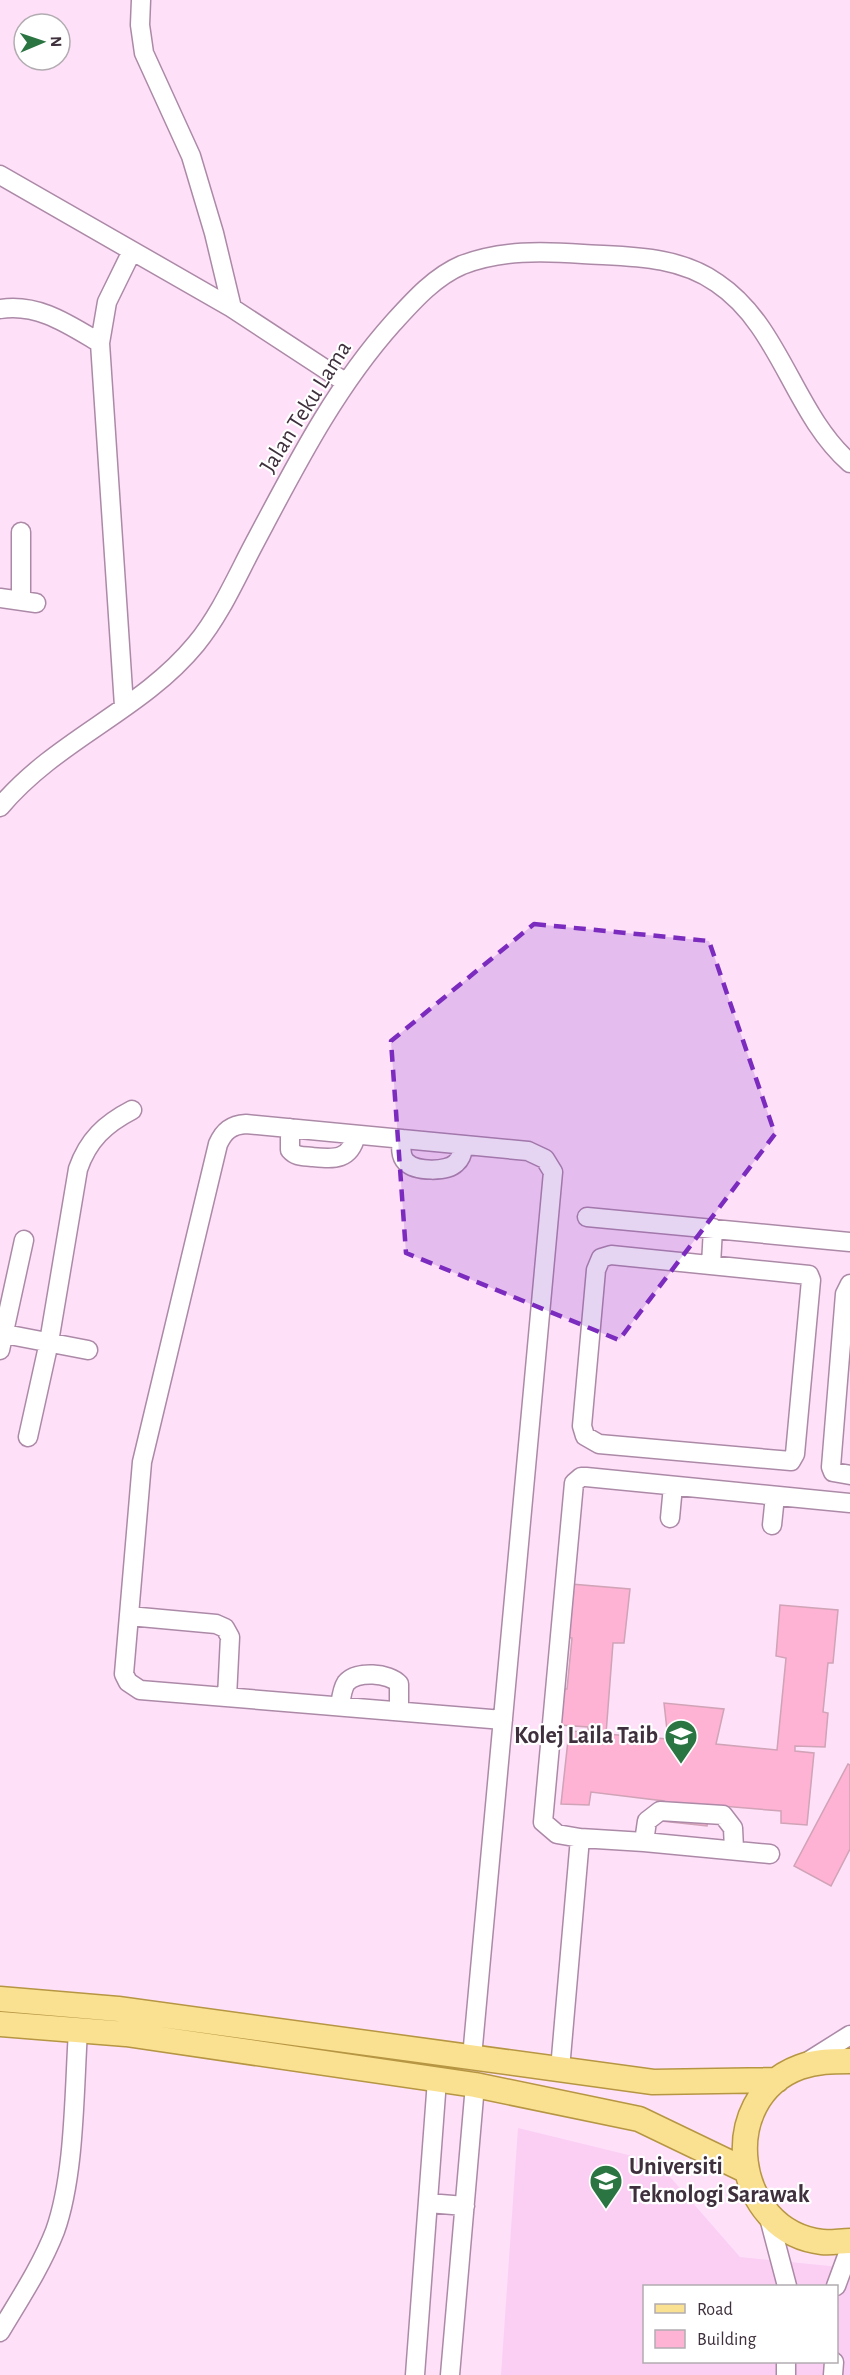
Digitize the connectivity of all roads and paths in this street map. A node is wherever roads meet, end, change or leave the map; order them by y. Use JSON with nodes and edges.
{"nodes":[{"id":1,"x":141,"y":0,"type":"edge"},
{"id":2,"x":0,"y":175,"type":"edge"},
{"id":3,"x":132,"y":251,"type":"junction"},
{"id":4,"x":232,"y":308,"type":"junction"},
{"id":5,"x":0,"y":309,"type":"edge"},
{"id":6,"x":100,"y":343,"type":"junction"},
{"id":7,"x":345,"y":382,"type":"junction"},
{"id":8,"x":850,"y":463,"type":"edge"},
{"id":9,"x":21,"y":532,"type":"dead end"},
{"id":10,"x":0,"y":598,"type":"edge"},
{"id":11,"x":124,"y":706,"type":"junction"},
{"id":12,"x":0,"y":807,"type":"edge"},
{"id":13,"x":132,"y":1110,"type":"dead end"},
{"id":14,"x":290,"y":1128,"type":"junction"},
{"id":15,"x":356,"y":1135,"type":"junction"},
{"id":16,"x":402,"y":1139,"type":"junction"},
{"id":17,"x":464,"y":1145,"type":"junction"},
{"id":18,"x":587,"y":1217,"type":"dead end"},
{"id":19,"x":713,"y":1228,"type":"junction"},
{"id":20,"x":24,"y":1240,"type":"dead end"},
{"id":21,"x":850,"y":1242,"type":"edge"},
{"id":22,"x":711,"y":1265,"type":"junction"},
{"id":23,"x":850,"y":1284,"type":"edge"},
{"id":24,"x":1,"y":1339,"type":"edge"},
{"id":25,"x":49,"y":1342,"type":"junction"},
{"id":26,"x":88,"y":1350,"type":"dead end"},
{"id":27,"x":28,"y":1437,"type":"dead end"},
{"id":28,"x":850,"y":1475,"type":"edge"},
{"id":29,"x":673,"y":1486,"type":"junction"},
{"id":30,"x":775,"y":1496,"type":"junction"},
{"id":31,"x":850,"y":1503,"type":"edge"},
{"id":32,"x":670,"y":1518,"type":"dead end"},
{"id":33,"x":772,"y":1525,"type":"dead end"},
{"id":34,"x":129,"y":1616,"type":"junction"},
{"id":35,"x":227,"y":1697,"type":"junction"},
{"id":36,"x":340,"y":1706,"type":"junction"},
{"id":37,"x":399,"y":1711,"type":"junction"},
{"id":38,"x":503,"y":1720,"type":"junction"},
{"id":39,"x":580,"y":1838,"type":"junction"},
{"id":40,"x":644,"y":1842,"type":"junction"},
{"id":41,"x":734,"y":1850,"type":"junction"},
{"id":42,"x":770,"y":1854,"type":"dead end"},
{"id":43,"x":0,"y":1999,"type":"edge"},
{"id":44,"x":0,"y":2024,"type":"edge"},
{"id":45,"x":78,"y":2031,"type":"junction"},
{"id":46,"x":850,"y":2035,"type":"edge"},
{"id":47,"x":472,"y":2057,"type":"junction"},
{"id":48,"x":850,"y":2061,"type":"edge"},
{"id":49,"x":798,"y":2067,"type":"junction"},
{"id":50,"x":560,"y":2069,"type":"junction"},
{"id":51,"x":437,"y":2080,"type":"junction"},
{"id":52,"x":777,"y":2080,"type":"junction"},
{"id":53,"x":475,"y":2085,"type":"junction"},
{"id":54,"x":745,"y":2170,"type":"junction"},
{"id":55,"x":428,"y":2203,"type":"junction"},
{"id":56,"x":465,"y":2206,"type":"junction"},
{"id":57,"x":768,"y":2214,"type":"junction"},
{"id":58,"x":850,"y":2241,"type":"edge"},
{"id":59,"x":850,"y":2248,"type":"edge"},
{"id":60,"x":787,"y":2285,"type":"edge"},
{"id":61,"x":836,"y":2285,"type":"edge"},
{"id":62,"x":0,"y":2332,"type":"edge"},
{"id":63,"x":415,"y":2375,"type":"edge"},
{"id":64,"x":450,"y":2375,"type":"edge"}],
"edges":[{"from":1,"to":4,"type":"street"},
{"from":2,"to":3,"type":"street"},
{"from":3,"to":4,"type":"street"},
{"from":3,"to":6,"type":"street"},
{"from":4,"to":7,"type":"street"},
{"from":5,"to":6,"type":"street"},
{"from":6,"to":11,"type":"street"},
{"from":7,"to":8,"type":"street","name":"Jalan Teku Lama"},
{"from":7,"to":11,"type":"street","name":"Jalan Teku Lama"},
{"from":9,"to":10,"type":"street"},
{"from":11,"to":12,"type":"street","name":"Jalan Teku Lama"},
{"from":13,"to":25,"type":"street"},
{"from":14,"to":15,"type":"street"},
{"from":14,"to":15,"type":"street"},
{"from":14,"to":34,"type":"street"},
{"from":15,"to":16,"type":"street"},
{"from":16,"to":17,"type":"street"},
{"from":16,"to":17,"type":"street"},
{"from":17,"to":38,"type":"street"},
{"from":18,"to":19,"type":"street"},
{"from":19,"to":21,"type":"street"},
{"from":19,"to":22,"type":"street"},
{"from":20,"to":24,"type":"street"},
{"from":22,"to":22,"type":"street"},
{"from":23,"to":28,"type":"street"},
{"from":24,"to":25,"type":"street"},
{"from":25,"to":26,"type":"street"},
{"from":25,"to":27,"type":"street"},
{"from":29,"to":30,"type":"street"},
{"from":29,"to":32,"type":"street"},
{"from":29,"to":39,"type":"street"},
{"from":30,"to":31,"type":"street"},
{"from":30,"to":33,"type":"street"},
{"from":34,"to":35,"type":"street"},
{"from":34,"to":35,"type":"street"},
{"from":35,"to":36,"type":"street"},
{"from":36,"to":37,"type":"street"},
{"from":36,"to":37,"type":"street"},
{"from":37,"to":38,"type":"street"},
{"from":38,"to":47,"type":"street"},
{"from":39,"to":40,"type":"street"},
{"from":39,"to":50,"type":"street"},
{"from":40,"to":41,"type":"street"},
{"from":40,"to":41,"type":"street"},
{"from":41,"to":42,"type":"street"},
{"from":43,"to":47,"type":"main road"},
{"from":44,"to":45,"type":"main road"},
{"from":45,"to":51,"type":"main road"},
{"from":45,"to":62,"type":"street"},
{"from":46,"to":49,"type":"street"},
{"from":47,"to":50,"type":"main road"},
{"from":48,"to":49,"type":"main road"},
{"from":49,"to":52,"type":"main road"},
{"from":50,"to":52,"type":"main road"},
{"from":51,"to":53,"type":"main road"},
{"from":51,"to":55,"type":"street"},
{"from":52,"to":54,"type":"main road"},
{"from":53,"to":54,"type":"main road"},
{"from":53,"to":56,"type":"street"},
{"from":54,"to":57,"type":"main road"},
{"from":55,"to":56,"type":"street"},
{"from":55,"to":63,"type":"street"},
{"from":56,"to":64,"type":"street"},
{"from":57,"to":58,"type":"main road"},
{"from":57,"to":60,"type":"street"},
{"from":59,"to":61,"type":"street"}]}
